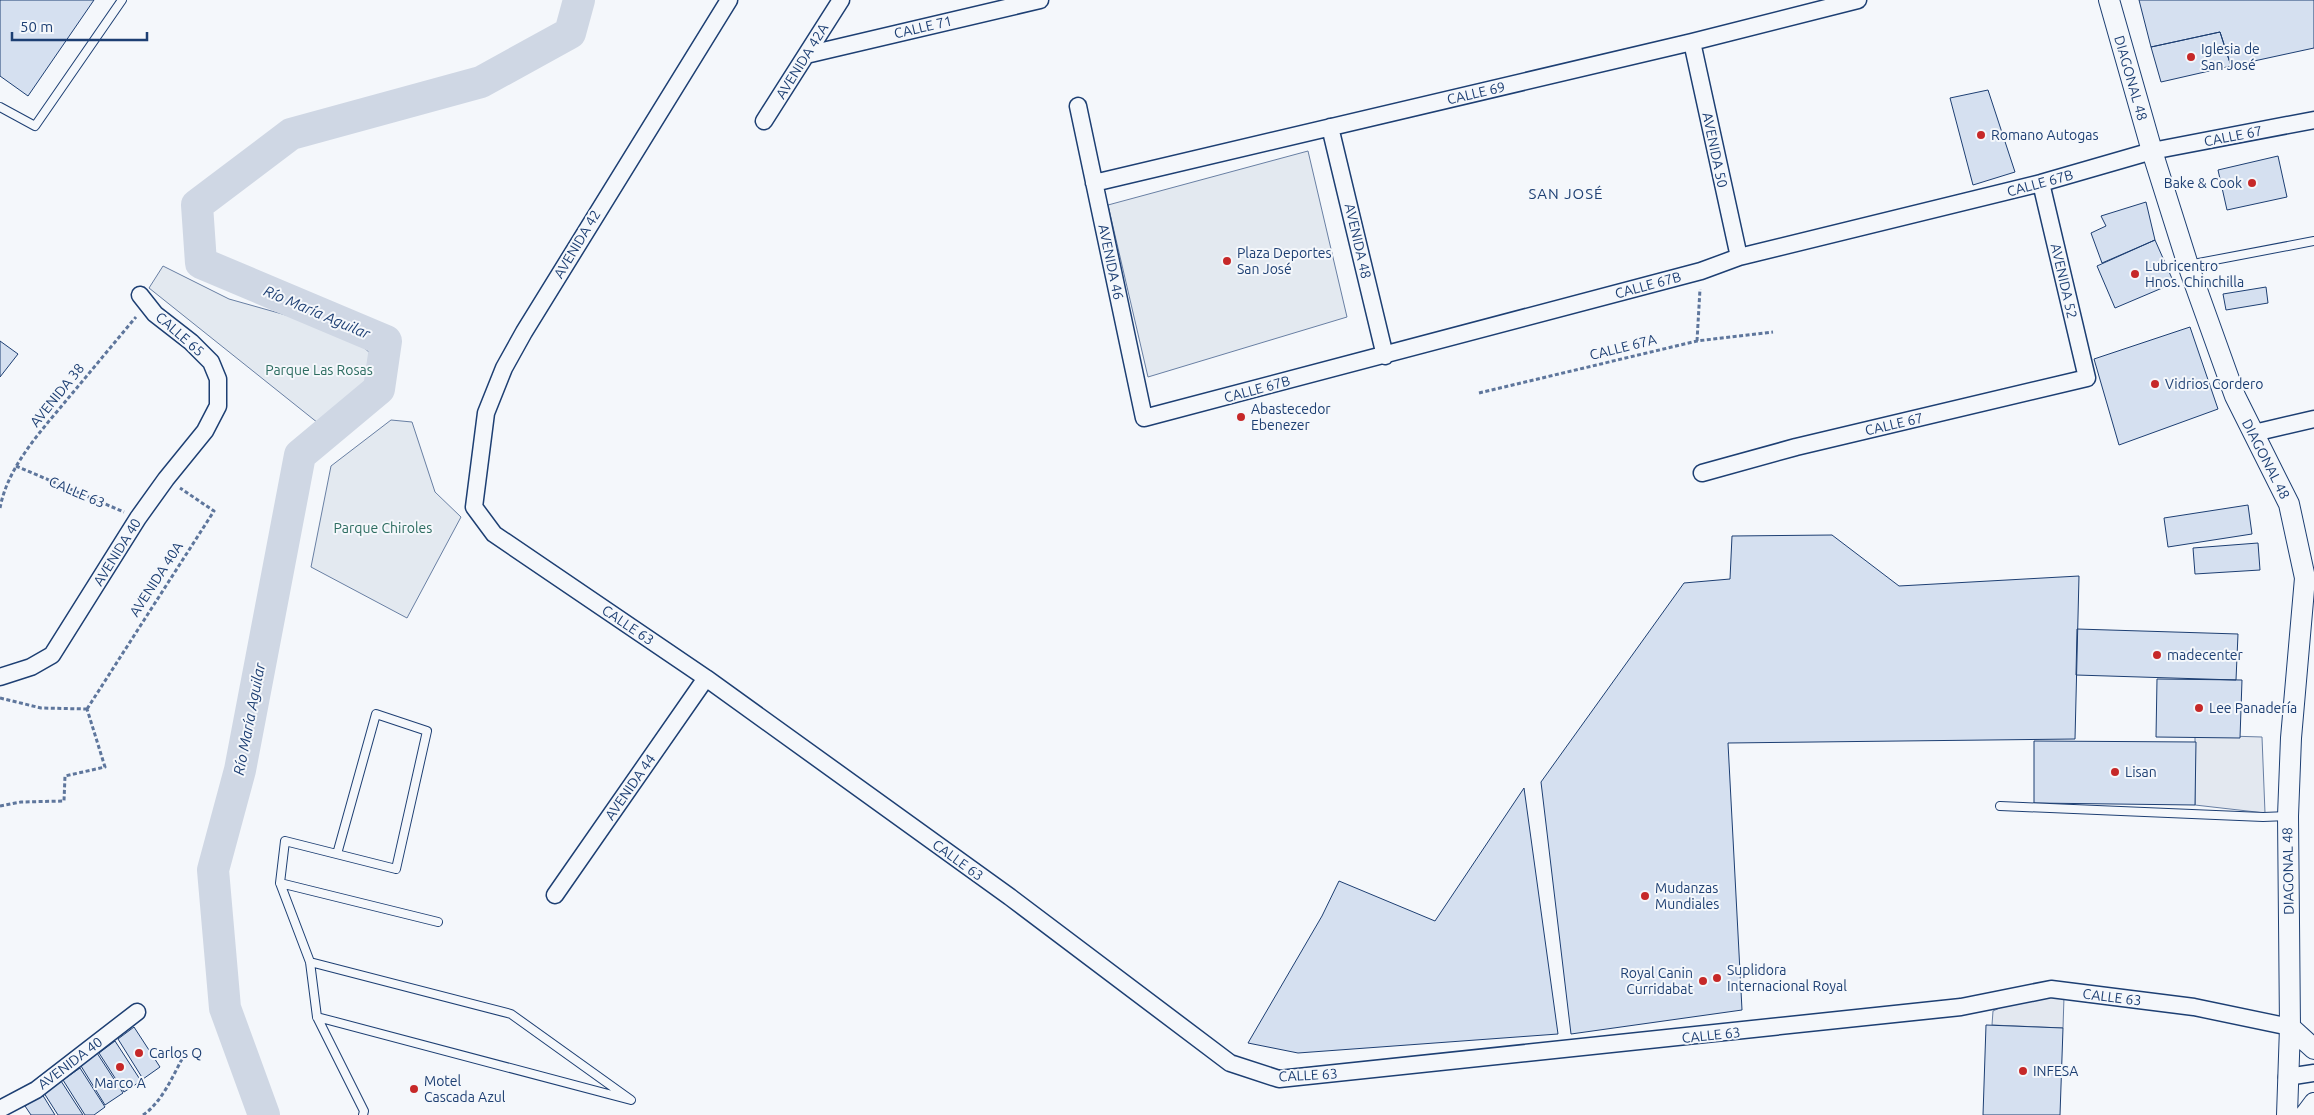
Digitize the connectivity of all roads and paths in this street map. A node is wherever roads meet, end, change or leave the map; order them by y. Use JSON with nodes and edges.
{"nodes":[{"id":1,"x":122,"y":0,"type":"edge"},
{"id":2,"x":729,"y":0,"type":"edge"},
{"id":3,"x":841,"y":0,"type":"edge"},
{"id":4,"x":1040,"y":0,"type":"edge"},
{"id":5,"x":1858,"y":0,"type":"edge"},
{"id":6,"x":2109,"y":0,"type":"edge"},
{"id":7,"x":1692,"y":42,"type":"junction"},
{"id":8,"x":806,"y":55,"type":"junction"},
{"id":9,"x":1078,"y":106,"type":"dead end"},
{"id":10,"x":0,"y":107,"type":"edge"},
{"id":11,"x":2314,"y":120,"type":"edge"},
{"id":12,"x":764,"y":121,"type":"dead end"},
{"id":13,"x":1330,"y":127,"type":"junction"},
{"id":14,"x":2152,"y":151,"type":"junction"},
{"id":15,"x":1094,"y":183,"type":"junction"},
{"id":16,"x":2041,"y":184,"type":"junction"},
{"id":17,"x":2314,"y":241,"type":"edge"},
{"id":18,"x":1739,"y":257,"type":"junction"},
{"id":19,"x":2188,"y":265,"type":"junction"},
{"id":20,"x":1701,"y":271,"type":"junction"},
{"id":21,"x":143,"y":299,"type":"joint"},
{"id":22,"x":1773,"y":332,"type":"dead end"},
{"id":23,"x":1697,"y":341,"type":"junction"},
{"id":24,"x":1385,"y":356,"type":"junction"},
{"id":25,"x":2087,"y":378,"type":"joint"},
{"id":26,"x":1479,"y":393,"type":"dead end"},
{"id":27,"x":218,"y":406,"type":"joint"},
{"id":28,"x":1144,"y":418,"type":"joint"},
{"id":29,"x":2314,"y":419,"type":"edge"},
{"id":30,"x":2254,"y":433,"type":"junction"},
{"id":31,"x":16,"y":466,"type":"junction"},
{"id":32,"x":1702,"y":473,"type":"dead end"},
{"id":33,"x":166,"y":479,"type":"junction"},
{"id":34,"x":474,"y":507,"type":"joint"},
{"id":35,"x":0,"y":508,"type":"edge"},
{"id":36,"x":138,"y":518,"type":"junction"},
{"id":37,"x":0,"y":678,"type":"edge"},
{"id":38,"x":706,"y":678,"type":"junction"},
{"id":39,"x":0,"y":698,"type":"edge"},
{"id":40,"x":87,"y":709,"type":"junction"},
{"id":41,"x":0,"y":806,"type":"edge"},
{"id":42,"x":2000,"y":806,"type":"dead end"},
{"id":43,"x":2288,"y":816,"type":"junction"},
{"id":44,"x":337,"y":854,"type":"junction"},
{"id":45,"x":280,"y":883,"type":"junction"},
{"id":46,"x":555,"y":895,"type":"dead end"},
{"id":47,"x":438,"y":922,"type":"dead end"},
{"id":48,"x":310,"y":962,"type":"junction"},
{"id":49,"x":137,"y":1012,"type":"dead end"},
{"id":50,"x":317,"y":1018,"type":"junction"},
{"id":51,"x":2290,"y":1027,"type":"junction"},
{"id":52,"x":2314,"y":1050,"type":"edge"},
{"id":53,"x":182,"y":1059,"type":"dead end"},
{"id":54,"x":2314,"y":1074,"type":"edge"},
{"id":55,"x":2287,"y":1077,"type":"junction"},
{"id":56,"x":2314,"y":1103,"type":"edge"},
{"id":57,"x":0,"y":1109,"type":"edge"},
{"id":58,"x":143,"y":1115,"type":"edge"},
{"id":59,"x":363,"y":1115,"type":"edge"},
{"id":60,"x":2287,"y":1115,"type":"edge"},
{"id":61,"x":2305,"y":1115,"type":"edge"}],
"edges":[{"from":1,"to":10,"type":"lane"},
{"from":2,"to":34,"type":"street","name":"AVENIDA 42"},
{"from":3,"to":8,"type":"street","name":"AVENIDA 42A"},
{"from":4,"to":8,"type":"street","name":"CALLE 71"},
{"from":5,"to":7,"type":"street","name":"CALLE 69"},
{"from":6,"to":14,"type":"street","name":"DIAGONAL 48"},
{"from":7,"to":13,"type":"street","name":"CALLE 69"},
{"from":7,"to":18,"type":"street","name":"AVENIDA 50"},
{"from":8,"to":12,"type":"street","name":"AVENIDA 42A"},
{"from":9,"to":15,"type":"street","name":"AVENIDA 46"},
{"from":11,"to":14,"type":"street","name":"CALLE 67"},
{"from":13,"to":15,"type":"street","name":"CALLE 69"},
{"from":13,"to":24,"type":"street","name":"AVENIDA 48"},
{"from":14,"to":16,"type":"street","name":"CALLE 67B"},
{"from":14,"to":19,"type":"street","name":"DIAGONAL 48"},
{"from":15,"to":28,"type":"street","name":"AVENIDA 46"},
{"from":16,"to":18,"type":"street","name":"CALLE 67B"},
{"from":16,"to":25,"type":"street","name":"AVENIDA 52"},
{"from":17,"to":19,"type":"lane"},
{"from":18,"to":20,"type":"street","name":"CALLE 67B"},
{"from":19,"to":30,"type":"street","name":"DIAGONAL 48"},
{"from":20,"to":23,"type":"path"},
{"from":20,"to":24,"type":"street","name":"CALLE 67B"},
{"from":21,"to":27,"type":"street","name":"CALLE 65"},
{"from":21,"to":31,"type":"path","name":"AVENIDA 38"},
{"from":22,"to":23,"type":"path","name":"CALLE 67A"},
{"from":23,"to":26,"type":"path","name":"CALLE 67A"},
{"from":24,"to":28,"type":"street","name":"CALLE 67B"},
{"from":25,"to":32,"type":"street","name":"CALLE 67"},
{"from":27,"to":33,"type":"street","name":"AVENIDA 40"},
{"from":29,"to":30,"type":"street"},
{"from":30,"to":43,"type":"street","name":"DIAGONAL 48"},
{"from":31,"to":35,"type":"path","name":"AVENIDA 38"},
{"from":31,"to":36,"type":"path","name":"CALLE 63"},
{"from":33,"to":36,"type":"street","name":"AVENIDA 40"},
{"from":33,"to":40,"type":"path","name":"AVENIDA 40A"},
{"from":34,"to":38,"type":"street","name":"CALLE 63"},
{"from":36,"to":37,"type":"street","name":"AVENIDA 40"},
{"from":38,"to":46,"type":"street","name":"AVENIDA 44"},
{"from":38,"to":51,"type":"street","name":"CALLE 63"},
{"from":39,"to":40,"type":"path"},
{"from":40,"to":41,"type":"path"},
{"from":42,"to":43,"type":"lane"},
{"from":43,"to":51,"type":"street","name":"DIAGONAL 48"},
{"from":44,"to":44,"type":"lane"},
{"from":44,"to":45,"type":"lane"},
{"from":45,"to":47,"type":"lane"},
{"from":45,"to":48,"type":"lane"},
{"from":48,"to":50,"type":"lane"},
{"from":48,"to":50,"type":"lane"},
{"from":49,"to":57,"type":"street","name":"AVENIDA 40"},
{"from":50,"to":59,"type":"lane"},
{"from":51,"to":52,"type":"street"},
{"from":51,"to":55,"type":"street","name":"DIAGONAL 48"},
{"from":53,"to":58,"type":"path"},
{"from":54,"to":55,"type":"street"},
{"from":55,"to":60,"type":"street","name":"DIAGONAL 48"},
{"from":56,"to":61,"type":"street"}]}
